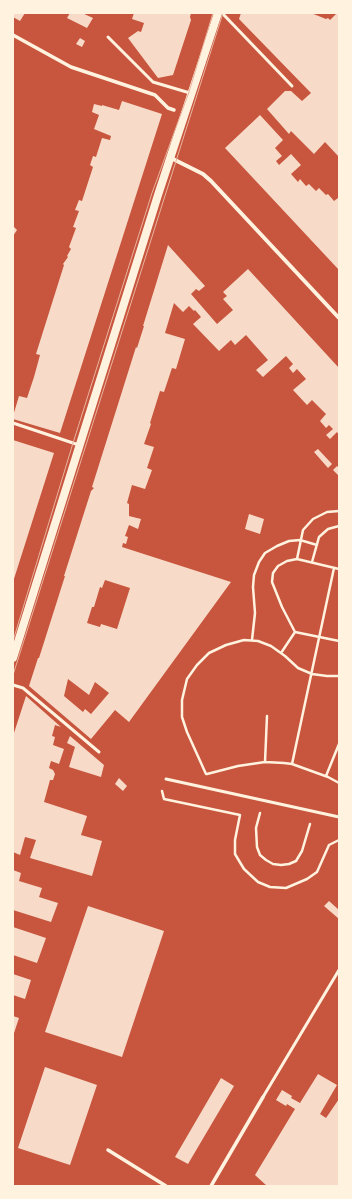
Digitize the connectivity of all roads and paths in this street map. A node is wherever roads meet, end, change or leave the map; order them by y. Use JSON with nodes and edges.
{"nodes":[{"id":1,"x":218,"y":13,"type":"edge"},
{"id":2,"x":222,"y":13,"type":"edge"},
{"id":3,"x":13,"y":35,"type":"edge"},
{"id":4,"x":108,"y":37,"type":"dead end"},
{"id":5,"x":292,"y":86,"type":"dead end"},
{"id":6,"x":193,"y":94,"type":"junction"},
{"id":7,"x":174,"y":110,"type":"dead end"},
{"id":8,"x":171,"y":158,"type":"junction"},
{"id":9,"x":339,"y":318,"type":"edge"},
{"id":10,"x":13,"y":423,"type":"edge"},
{"id":11,"x":79,"y":445,"type":"junction"},
{"id":12,"x":339,"y":511,"type":"edge"},
{"id":13,"x":339,"y":526,"type":"edge"},
{"id":14,"x":300,"y":540,"type":"junction"},
{"id":15,"x":317,"y":545,"type":"junction"},
{"id":16,"x":297,"y":559,"type":"junction"},
{"id":17,"x":312,"y":562,"type":"junction"},
{"id":18,"x":334,"y":568,"type":"junction"},
{"id":19,"x":339,"y":569,"type":"edge"},
{"id":20,"x":295,"y":632,"type":"junction"},
{"id":21,"x":320,"y":637,"type":"junction"},
{"id":22,"x":252,"y":640,"type":"junction"},
{"id":23,"x":339,"y":641,"type":"edge"},
{"id":24,"x":15,"y":647,"type":"edge"},
{"id":25,"x":281,"y":653,"type":"junction"},
{"id":26,"x":13,"y":658,"type":"edge"},
{"id":27,"x":312,"y":674,"type":"junction"},
{"id":28,"x":339,"y":676,"type":"edge"},
{"id":29,"x":13,"y":685,"type":"edge"},
{"id":30,"x":266,"y":716,"type":"dead end"},
{"id":31,"x":339,"y":744,"type":"edge"},
{"id":32,"x":99,"y":752,"type":"dead end"},
{"id":33,"x":265,"y":762,"type":"junction"},
{"id":34,"x":292,"y":764,"type":"junction"},
{"id":35,"x":206,"y":774,"type":"junction"},
{"id":36,"x":326,"y":776,"type":"junction"},
{"id":37,"x":166,"y":779,"type":"joint"},
{"id":38,"x":339,"y":783,"type":"edge"},
{"id":39,"x":213,"y":789,"type":"junction"},
{"id":40,"x":264,"y":800,"type":"junction"},
{"id":41,"x":313,"y":812,"type":"junction"},
{"id":42,"x":339,"y":817,"type":"edge"},
{"id":43,"x":339,"y":840,"type":"edge"},
{"id":44,"x":339,"y":970,"type":"edge"},
{"id":45,"x":263,"y":1097,"type":"joint"},
{"id":46,"x":108,"y":1150,"type":"dead end"},
{"id":47,"x":166,"y":1186,"type":"edge"},
{"id":48,"x":211,"y":1186,"type":"edge"}],
"edges":[{"from":1,"to":6,"type":"main road"},
{"from":2,"to":5,"type":"lane"},
{"from":3,"to":7,"type":"street"},
{"from":4,"to":6,"type":"lane"},
{"from":6,"to":8,"type":"main road"},
{"from":8,"to":9,"type":"street"},
{"from":8,"to":11,"type":"main road"},
{"from":10,"to":11,"type":"lane"},
{"from":11,"to":24,"type":"main road"},
{"from":12,"to":14,"type":"path"},
{"from":13,"to":15,"type":"path"},
{"from":14,"to":15,"type":"path"},
{"from":14,"to":16,"type":"path"},
{"from":14,"to":22,"type":"path"},
{"from":15,"to":17,"type":"path"},
{"from":16,"to":17,"type":"path"},
{"from":16,"to":20,"type":"path"},
{"from":17,"to":18,"type":"path"},
{"from":18,"to":19,"type":"path"},
{"from":18,"to":21,"type":"path"},
{"from":20,"to":21,"type":"path"},
{"from":20,"to":25,"type":"path"},
{"from":21,"to":23,"type":"path"},
{"from":21,"to":27,"type":"path"},
{"from":22,"to":25,"type":"path"},
{"from":22,"to":35,"type":"path"},
{"from":24,"to":26,"type":"main road"},
{"from":25,"to":27,"type":"path"},
{"from":27,"to":28,"type":"path"},
{"from":27,"to":34,"type":"path"},
{"from":29,"to":32,"type":"lane"},
{"from":30,"to":33,"type":"path"},
{"from":31,"to":36,"type":"path"},
{"from":33,"to":34,"type":"path"},
{"from":33,"to":35,"type":"path"},
{"from":34,"to":36,"type":"path"},
{"from":35,"to":39,"type":"path"},
{"from":36,"to":38,"type":"path"},
{"from":37,"to":39,"type":"lane"},
{"from":37,"to":43,"type":"path"},
{"from":39,"to":40,"type":"lane"},
{"from":40,"to":41,"type":"lane"},
{"from":40,"to":41,"type":"path"},
{"from":41,"to":42,"type":"lane"},
{"from":44,"to":45,"type":"lane"},
{"from":45,"to":48,"type":"street"},
{"from":46,"to":47,"type":"street"}]}
